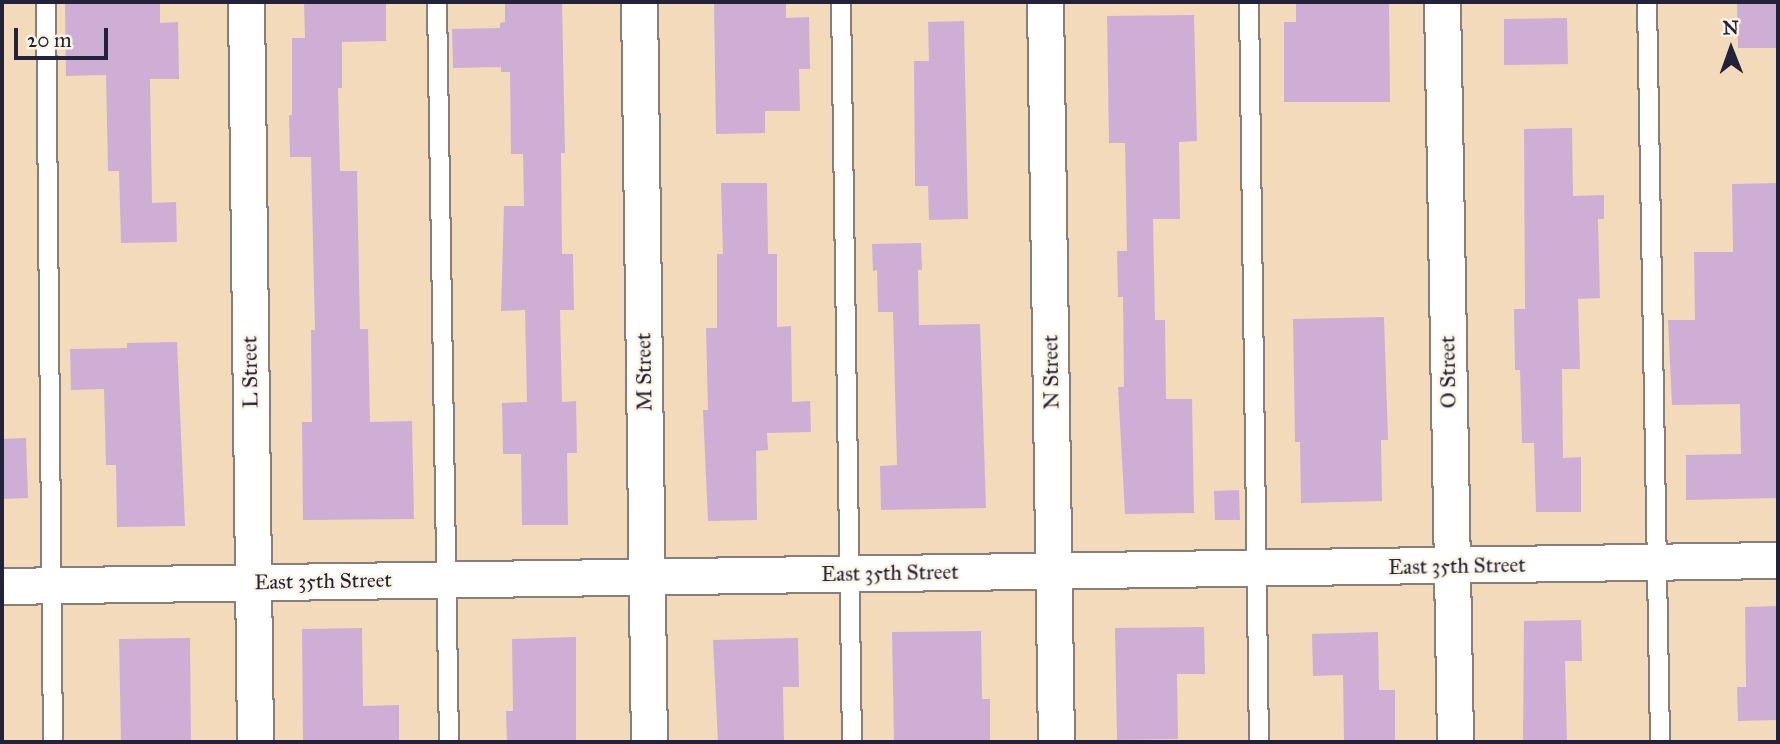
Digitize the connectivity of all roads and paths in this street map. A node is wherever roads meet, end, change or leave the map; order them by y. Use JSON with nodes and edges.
{"nodes":[{"id":1,"x":46,"y":2,"type":"edge"},
{"id":2,"x":246,"y":2,"type":"edge"},
{"id":3,"x":437,"y":2,"type":"edge"},
{"id":4,"x":639,"y":2,"type":"edge"},
{"id":5,"x":841,"y":2,"type":"edge"},
{"id":6,"x":1045,"y":2,"type":"edge"},
{"id":7,"x":1249,"y":2,"type":"edge"},
{"id":8,"x":1442,"y":2,"type":"edge"},
{"id":9,"x":1647,"y":2,"type":"edge"},
{"id":10,"x":1778,"y":560,"type":"edge"},
{"id":11,"x":1657,"y":562,"type":"junction"},
{"id":12,"x":1452,"y":567,"type":"junction"},
{"id":13,"x":1258,"y":568,"type":"junction"},
{"id":14,"x":1054,"y":570,"type":"junction"},
{"id":15,"x":850,"y":573,"type":"junction"},
{"id":16,"x":647,"y":576,"type":"junction"},
{"id":17,"x":445,"y":579,"type":"junction"},
{"id":18,"x":252,"y":582,"type":"junction"},
{"id":19,"x":51,"y":585,"type":"junction"},
{"id":20,"x":2,"y":586,"type":"edge"},
{"id":21,"x":53,"y":742,"type":"edge"},
{"id":22,"x":255,"y":742,"type":"edge"},
{"id":23,"x":449,"y":742,"type":"edge"},
{"id":24,"x":649,"y":742,"type":"edge"},
{"id":25,"x":852,"y":742,"type":"edge"},
{"id":26,"x":1056,"y":742,"type":"edge"},
{"id":27,"x":1259,"y":742,"type":"edge"},
{"id":28,"x":1455,"y":742,"type":"edge"},
{"id":29,"x":1660,"y":742,"type":"edge"}],
"edges":[{"from":1,"to":19,"type":"lane"},
{"from":2,"to":18,"type":"street","name":"L Street"},
{"from":3,"to":17,"type":"lane"},
{"from":4,"to":16,"type":"street","name":"M Street"},
{"from":5,"to":15,"type":"lane"},
{"from":6,"to":14,"type":"street","name":"N Street"},
{"from":7,"to":13,"type":"lane"},
{"from":8,"to":12,"type":"street","name":"O Street"},
{"from":9,"to":11,"type":"lane"},
{"from":10,"to":11,"type":"street","name":"East 35th Street"},
{"from":11,"to":12,"type":"street","name":"East 35th Street"},
{"from":11,"to":29,"type":"lane"},
{"from":12,"to":13,"type":"street","name":"East 35th Street"},
{"from":12,"to":28,"type":"street","name":"O Street"},
{"from":13,"to":14,"type":"street","name":"East 35th Street"},
{"from":13,"to":27,"type":"lane"},
{"from":14,"to":15,"type":"street","name":"East 35th Street"},
{"from":14,"to":26,"type":"street","name":"N Street"},
{"from":15,"to":16,"type":"street","name":"East 35th Street"},
{"from":15,"to":25,"type":"lane"},
{"from":16,"to":17,"type":"street","name":"East 35th Street"},
{"from":16,"to":24,"type":"street","name":"M Street"},
{"from":17,"to":18,"type":"street","name":"East 35th Street"},
{"from":17,"to":23,"type":"lane"},
{"from":18,"to":19,"type":"street","name":"East 35th Street"},
{"from":18,"to":22,"type":"street","name":"L Street"},
{"from":19,"to":20,"type":"street","name":"East 35th Street"},
{"from":19,"to":21,"type":"lane"}]}
